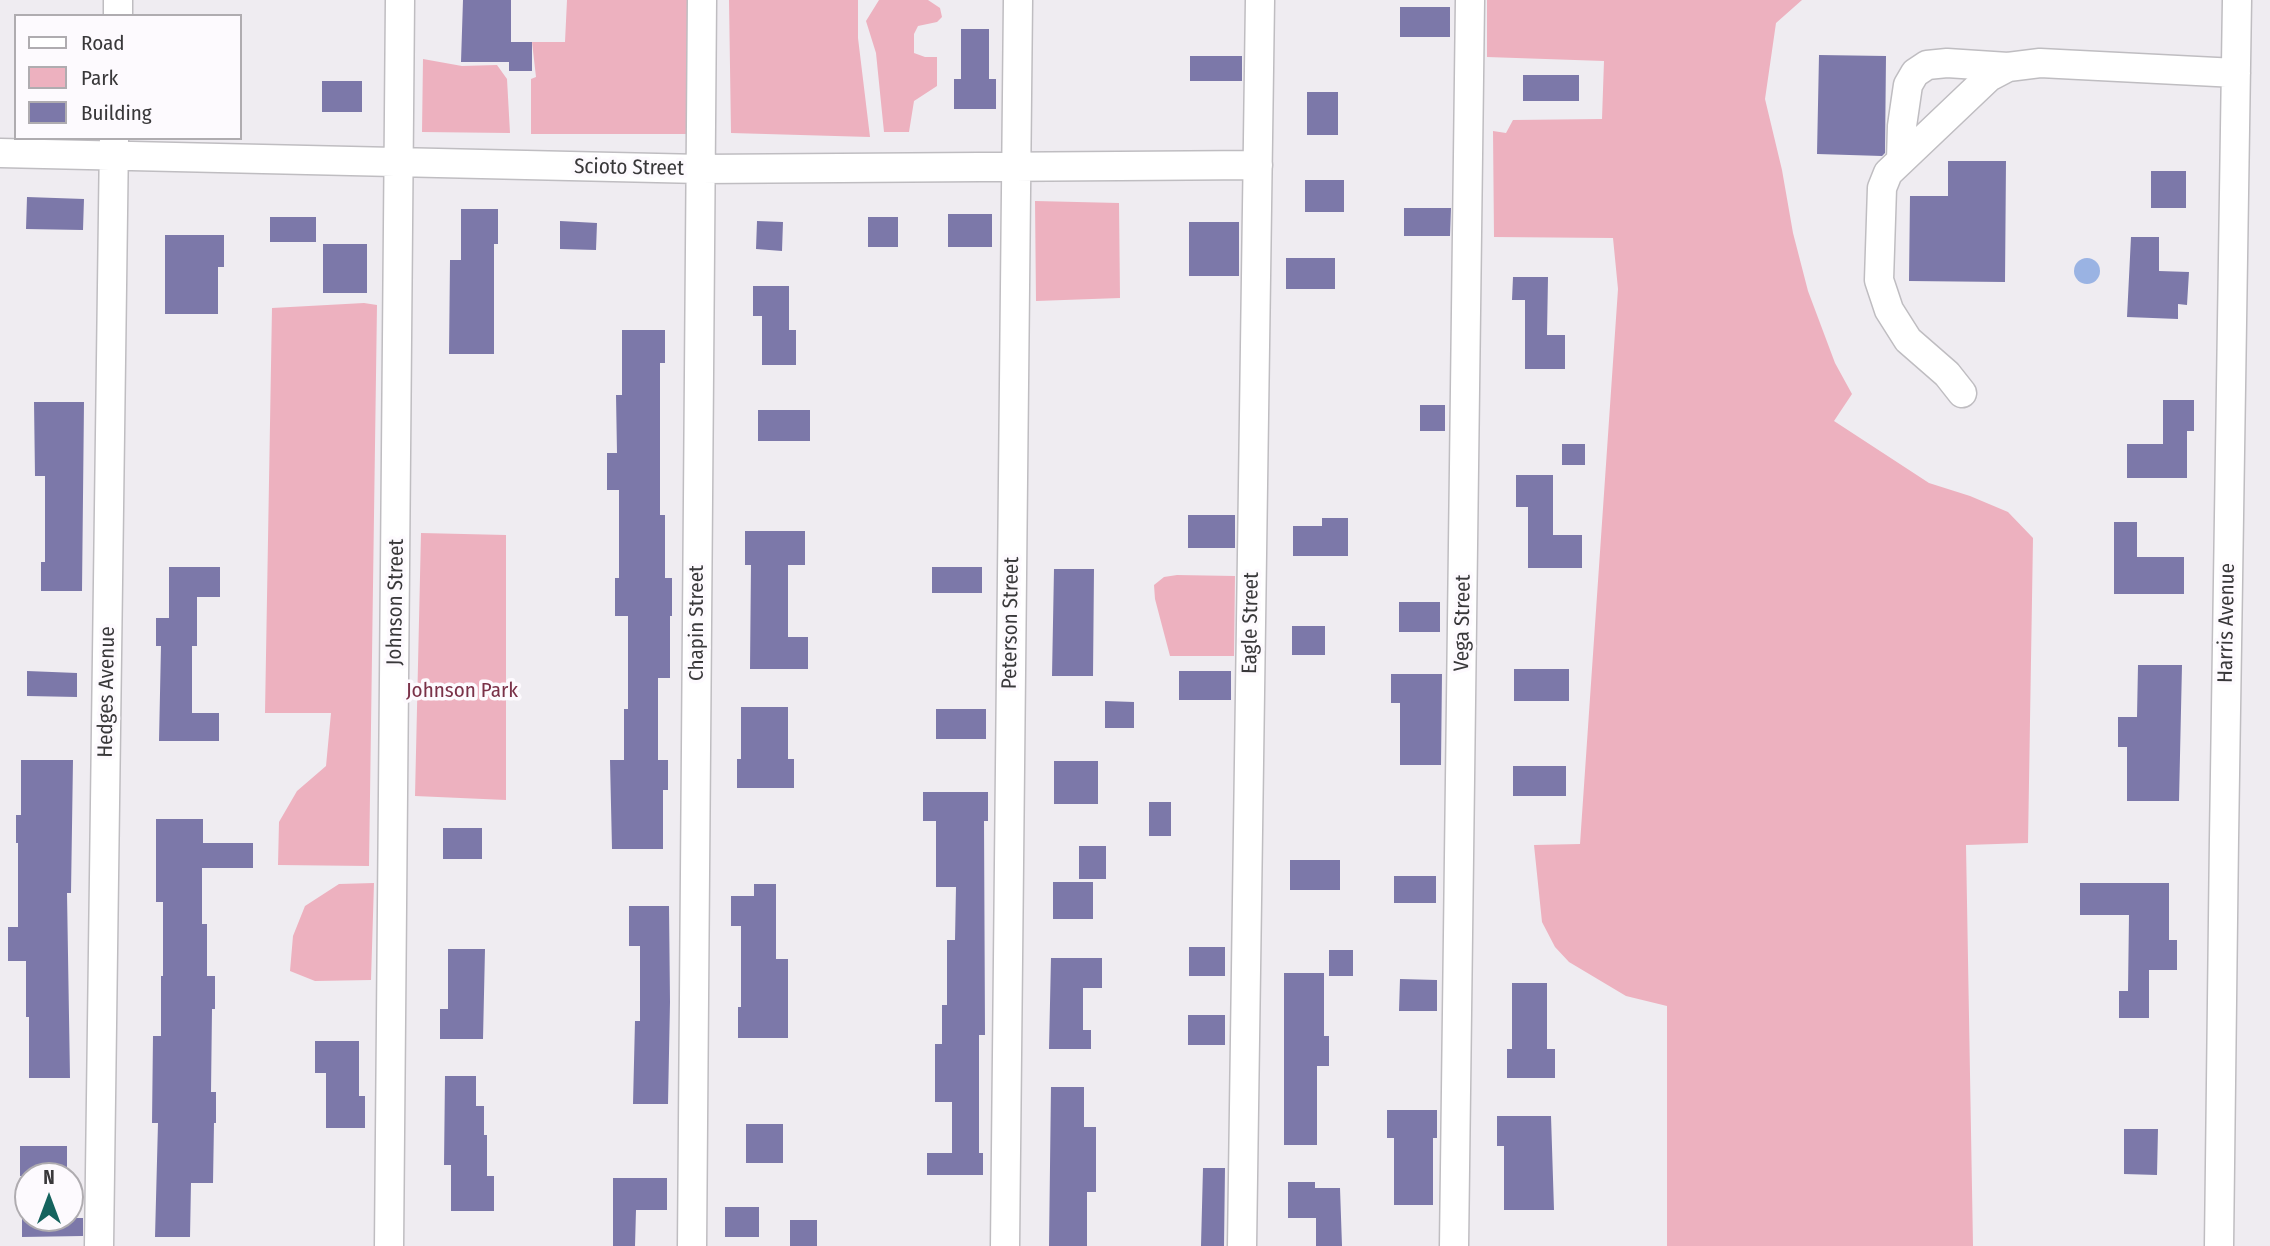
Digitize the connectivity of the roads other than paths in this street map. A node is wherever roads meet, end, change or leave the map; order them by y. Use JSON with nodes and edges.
{"nodes":[{"id":1,"x":400,"y":0,"type":"edge"},
{"id":2,"x":702,"y":0,"type":"edge"},
{"id":3,"x":1018,"y":0,"type":"edge"},
{"id":4,"x":1260,"y":0,"type":"edge"},
{"id":5,"x":1470,"y":0,"type":"edge"},
{"id":6,"x":2237,"y":0,"type":"edge"},
{"id":7,"x":2008,"y":66,"type":"junction"},
{"id":8,"x":2236,"y":73,"type":"junction"},
{"id":9,"x":114,"y":147,"type":"edge"},
{"id":10,"x":0,"y":153,"type":"edge"},
{"id":11,"x":1900,"y":160,"type":"junction"},
{"id":12,"x":400,"y":163,"type":"junction"},
{"id":13,"x":1258,"y":165,"type":"junction"},
{"id":14,"x":1015,"y":168,"type":"junction"},
{"id":15,"x":701,"y":169,"type":"junction"},
{"id":16,"x":1962,"y":393,"type":"dead end"},
{"id":17,"x":99,"y":1246,"type":"edge"},
{"id":18,"x":389,"y":1246,"type":"edge"},
{"id":19,"x":692,"y":1246,"type":"edge"},
{"id":20,"x":1005,"y":1246,"type":"edge"},
{"id":21,"x":1241,"y":1246,"type":"edge"},
{"id":22,"x":1454,"y":1246,"type":"edge"},
{"id":23,"x":2220,"y":1246,"type":"edge"}],
"edges":[{"from":1,"to":12,"type":"street","name":"Johnson Street"},
{"from":2,"to":15,"type":"street","name":"Chapin Street"},
{"from":3,"to":14,"type":"street","name":"Peterson Street"},
{"from":4,"to":13,"type":"street","name":"Eagle Street"},
{"from":5,"to":22,"type":"street","name":"Vega Street"},
{"from":6,"to":8,"type":"street","name":"Harris Avenue"},
{"from":7,"to":8,"type":"street"},
{"from":7,"to":11,"type":"street"},
{"from":7,"to":11,"type":"street"},
{"from":8,"to":23,"type":"street","name":"Harris Avenue"},
{"from":9,"to":10,"type":"street","name":"Scioto Street"},
{"from":9,"to":12,"type":"street","name":"Scioto Street"},
{"from":9,"to":17,"type":"street","name":"Hedges Avenue"},
{"from":11,"to":16,"type":"street"},
{"from":12,"to":15,"type":"street","name":"Scioto Street"},
{"from":12,"to":18,"type":"street","name":"Johnson Street"},
{"from":13,"to":14,"type":"street","name":"Scioto Street"},
{"from":13,"to":21,"type":"street","name":"Eagle Street"},
{"from":14,"to":15,"type":"street","name":"Scioto Street"},
{"from":14,"to":20,"type":"street","name":"Peterson Street"},
{"from":15,"to":19,"type":"street","name":"Chapin Street"}]}
